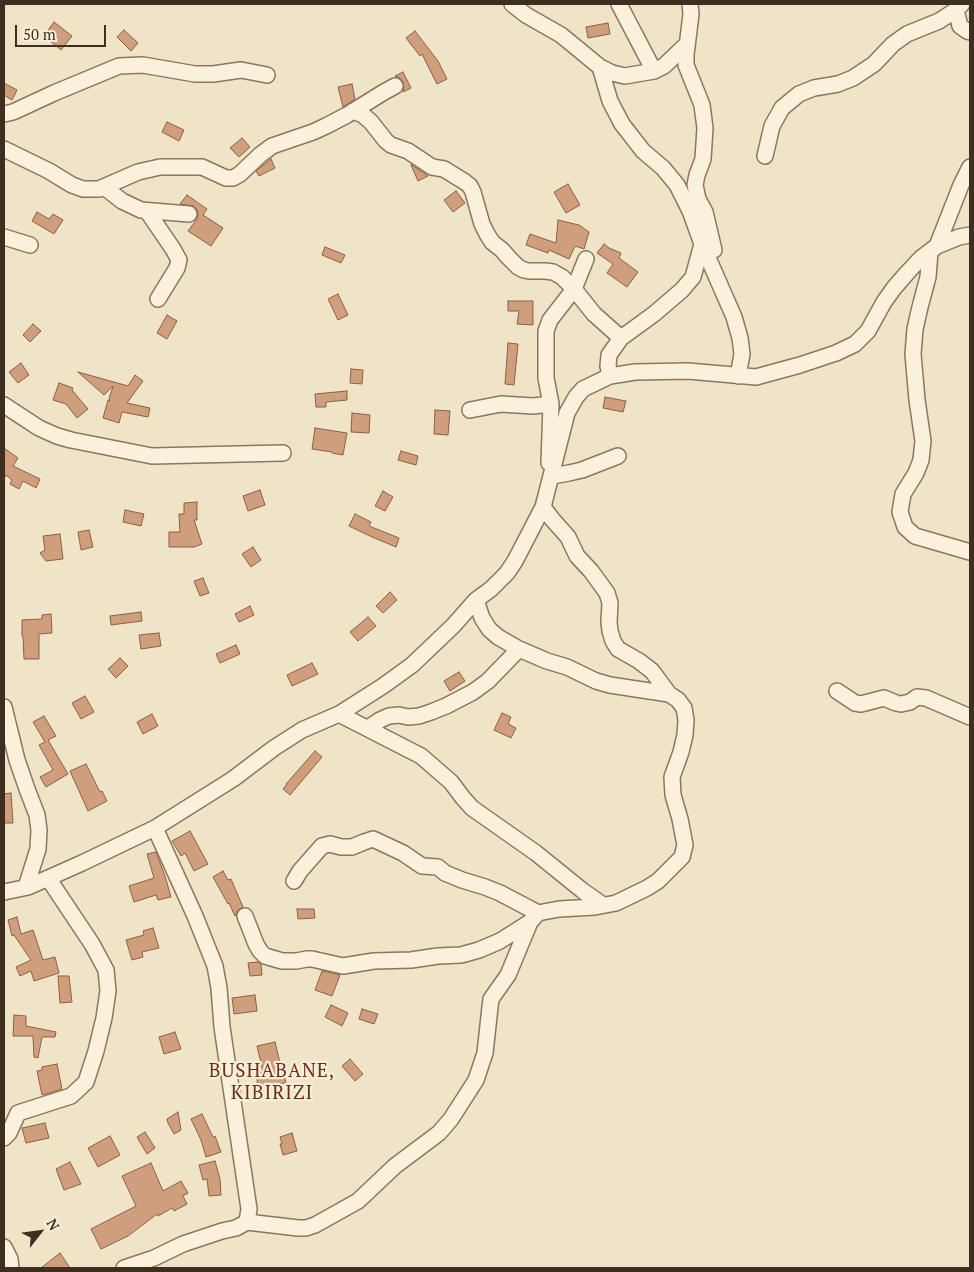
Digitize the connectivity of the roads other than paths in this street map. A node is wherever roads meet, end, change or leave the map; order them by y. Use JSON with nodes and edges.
{"nodes":[{"id":1,"x":512,"y":4,"type":"edge"},
{"id":2,"x":618,"y":4,"type":"edge"},
{"id":3,"x":690,"y":4,"type":"edge"},
{"id":4,"x":959,"y":7,"type":"edge"},
{"id":5,"x":970,"y":32,"type":"edge"},
{"id":6,"x":687,"y":44,"type":"junction"},
{"id":7,"x":600,"y":67,"type":"junction"},
{"id":8,"x":654,"y":71,"type":"junction"},
{"id":9,"x":267,"y":75,"type":"dead end"},
{"id":10,"x":395,"y":86,"type":"dead end"},
{"id":11,"x":353,"y":111,"type":"junction"},
{"id":12,"x":4,"y":114,"type":"edge"},
{"id":13,"x":4,"y":149,"type":"edge"},
{"id":14,"x":765,"y":156,"type":"dead end"},
{"id":15,"x":970,"y":167,"type":"edge"},
{"id":16,"x":104,"y":187,"type":"junction"},
{"id":17,"x":147,"y":211,"type":"junction"},
{"id":18,"x":189,"y":214,"type":"dead end"},
{"id":19,"x":970,"y":235,"type":"edge"},
{"id":20,"x":4,"y":237,"type":"edge"},
{"id":21,"x":702,"y":244,"type":"junction"},
{"id":22,"x":30,"y":245,"type":"dead end"},
{"id":23,"x":934,"y":249,"type":"junction"},
{"id":24,"x":586,"y":260,"type":"dead end"},
{"id":25,"x":713,"y":267,"type":"junction"},
{"id":26,"x":574,"y":289,"type":"junction"},
{"id":27,"x":158,"y":299,"type":"dead end"},
{"id":28,"x":621,"y":338,"type":"junction"},
{"id":29,"x":610,"y":376,"type":"junction"},
{"id":30,"x":738,"y":376,"type":"junction"},
{"id":31,"x":551,"y":404,"type":"junction"},
{"id":32,"x":4,"y":406,"type":"edge"},
{"id":33,"x":470,"y":410,"type":"dead end"},
{"id":34,"x":283,"y":454,"type":"dead end"},
{"id":35,"x":618,"y":456,"type":"dead end"},
{"id":36,"x":551,"y":480,"type":"junction"},
{"id":37,"x":544,"y":507,"type":"junction"},
{"id":38,"x":970,"y":552,"type":"edge"},
{"id":39,"x":476,"y":600,"type":"junction"},
{"id":40,"x":519,"y":650,"type":"junction"},
{"id":41,"x":837,"y":691,"type":"dead end"},
{"id":42,"x":669,"y":694,"type":"junction"},
{"id":43,"x":4,"y":707,"type":"edge"},
{"id":44,"x":339,"y":714,"type":"junction"},
{"id":45,"x":970,"y":717,"type":"edge"},
{"id":46,"x":368,"y":728,"type":"junction"},
{"id":47,"x":155,"y":828,"type":"junction"},
{"id":48,"x":48,"y":878,"type":"junction"},
{"id":49,"x":294,"y":881,"type":"dead end"},
{"id":50,"x":26,"y":887,"type":"junction"},
{"id":51,"x":4,"y":892,"type":"edge"},
{"id":52,"x":603,"y":905,"type":"junction"},
{"id":53,"x":245,"y":916,"type":"dead end"},
{"id":54,"x":534,"y":917,"type":"junction"},
{"id":55,"x":11,"y":1112,"type":"edge"},
{"id":56,"x":4,"y":1138,"type":"edge"},
{"id":57,"x":247,"y":1222,"type":"junction"},
{"id":58,"x":4,"y":1247,"type":"edge"},
{"id":59,"x":11,"y":1268,"type":"edge"},
{"id":60,"x":124,"y":1268,"type":"edge"}],
"edges":[{"from":1,"to":7,"type":"street"},
{"from":2,"to":8,"type":"street"},
{"from":3,"to":6,"type":"street"},
{"from":4,"to":5,"type":"street"},
{"from":4,"to":14,"type":"street"},
{"from":6,"to":8,"type":"street"},
{"from":6,"to":25,"type":"street"},
{"from":7,"to":8,"type":"street"},
{"from":7,"to":21,"type":"street"},
{"from":9,"to":12,"type":"street"},
{"from":10,"to":11,"type":"street"},
{"from":11,"to":16,"type":"street"},
{"from":11,"to":26,"type":"street"},
{"from":13,"to":16,"type":"street"},
{"from":15,"to":23,"type":"street"},
{"from":16,"to":17,"type":"street"},
{"from":17,"to":18,"type":"street"},
{"from":17,"to":27,"type":"street"},
{"from":19,"to":23,"type":"street"},
{"from":20,"to":22,"type":"street"},
{"from":21,"to":25,"type":"street"},
{"from":21,"to":28,"type":"street"},
{"from":23,"to":30,"type":"street"},
{"from":23,"to":38,"type":"street"},
{"from":24,"to":26,"type":"street"},
{"from":25,"to":30,"type":"street"},
{"from":26,"to":28,"type":"street"},
{"from":26,"to":31,"type":"street"},
{"from":28,"to":29,"type":"street"},
{"from":29,"to":30,"type":"street"},
{"from":29,"to":36,"type":"street"},
{"from":31,"to":33,"type":"street"},
{"from":31,"to":36,"type":"street"},
{"from":32,"to":34,"type":"street"},
{"from":35,"to":36,"type":"street"},
{"from":36,"to":37,"type":"street"},
{"from":37,"to":39,"type":"street"},
{"from":37,"to":42,"type":"street"},
{"from":39,"to":40,"type":"street"},
{"from":39,"to":44,"type":"street"},
{"from":40,"to":42,"type":"street"},
{"from":40,"to":46,"type":"street"},
{"from":41,"to":45,"type":"street"},
{"from":42,"to":52,"type":"street"},
{"from":43,"to":50,"type":"street"},
{"from":44,"to":46,"type":"street"},
{"from":44,"to":47,"type":"street"},
{"from":46,"to":52,"type":"street"},
{"from":47,"to":48,"type":"street"},
{"from":47,"to":57,"type":"street"},
{"from":48,"to":50,"type":"street"},
{"from":48,"to":55,"type":"street"},
{"from":49,"to":54,"type":"street"},
{"from":50,"to":51,"type":"street"},
{"from":52,"to":54,"type":"street"},
{"from":53,"to":54,"type":"street"},
{"from":54,"to":57,"type":"street"},
{"from":55,"to":56,"type":"street"},
{"from":57,"to":60,"type":"street"},
{"from":58,"to":59,"type":"street"}]}
